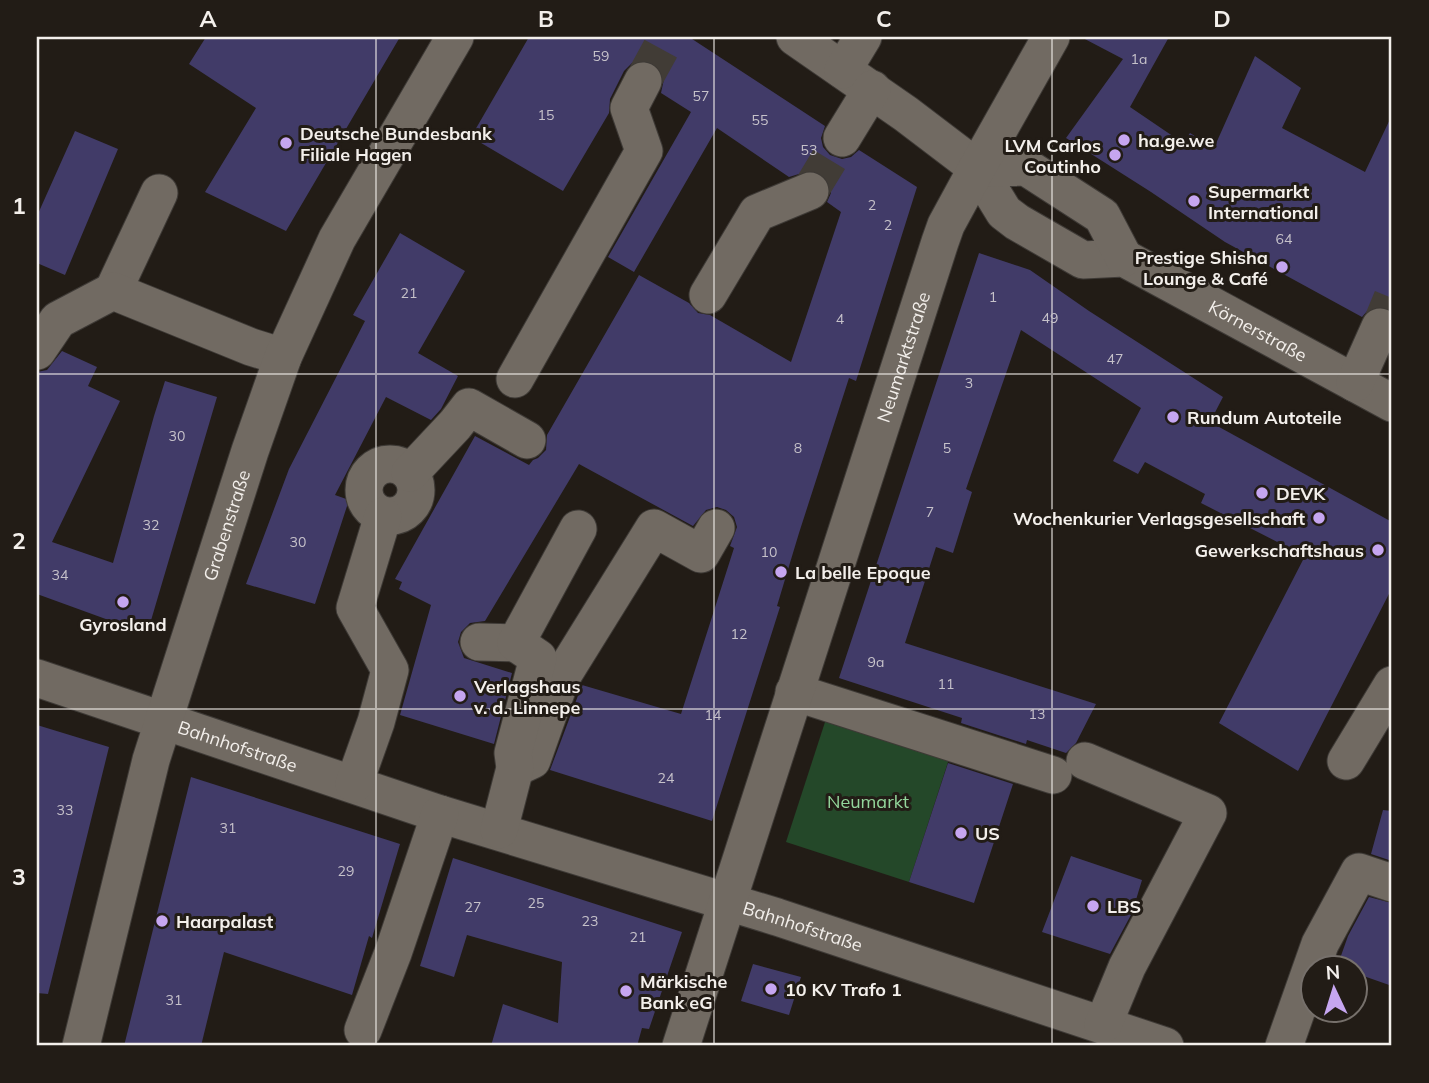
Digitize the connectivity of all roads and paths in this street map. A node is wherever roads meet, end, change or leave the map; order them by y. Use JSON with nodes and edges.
{"nodes":[{"id":1,"x":455,"y":37,"type":"edge"},
{"id":2,"x":795,"y":37,"type":"edge"},
{"id":3,"x":863,"y":37,"type":"edge"},
{"id":4,"x":1051,"y":37,"type":"edge"},
{"id":5,"x":857,"y":80,"type":"junction"},
{"id":6,"x":643,"y":81,"type":"tunnel mouth"},
{"id":7,"x":842,"y":138,"type":"tunnel mouth"},
{"id":8,"x":977,"y":168,"type":"junction"},
{"id":9,"x":810,"y":191,"type":"tunnel mouth"},
{"id":10,"x":159,"y":192,"type":"dead end"},
{"id":11,"x":1124,"y":258,"type":"junction"},
{"id":12,"x":113,"y":291,"type":"junction"},
{"id":13,"x":708,"y":295,"type":"dead end"},
{"id":14,"x":1380,"y":327,"type":"tunnel mouth"},
{"id":15,"x":37,"y":351,"type":"edge"},
{"id":16,"x":283,"y":357,"type":"junction"},
{"id":17,"x":515,"y":379,"type":"dead end"},
{"id":18,"x":1356,"y":383,"type":"junction"},
{"id":19,"x":1392,"y":403,"type":"edge"},
{"id":20,"x":527,"y":440,"type":"dead end"},
{"id":21,"x":716,"y":528,"type":"dead end"},
{"id":22,"x":578,"y":529,"type":"dead end"},
{"id":23,"x":479,"y":642,"type":"dead end"},
{"id":24,"x":516,"y":643,"type":"junction"},
{"id":25,"x":37,"y":678,"type":"edge"},
{"id":26,"x":1392,"y":685,"type":"edge"},
{"id":27,"x":794,"y":692,"type":"junction"},
{"id":28,"x":163,"y":720,"type":"junction"},
{"id":29,"x":1346,"y":761,"type":"dead end"},
{"id":30,"x":515,"y":768,"type":"junction"},
{"id":31,"x":354,"y":785,"type":"junction"},
{"id":32,"x":440,"y":814,"type":"junction"},
{"id":33,"x":499,"y":830,"type":"junction"},
{"id":34,"x":1392,"y":883,"type":"edge"},
{"id":35,"x":728,"y":901,"type":"junction"},
{"id":36,"x":1103,"y":1026,"type":"junction"},
{"id":37,"x":363,"y":1030,"type":"dead end"},
{"id":38,"x":81,"y":1046,"type":"edge"},
{"id":39,"x":681,"y":1046,"type":"edge"},
{"id":40,"x":1165,"y":1046,"type":"edge"},
{"id":41,"x":1284,"y":1046,"type":"edge"}],
"edges":[{"from":1,"to":16,"type":"street","name":"Grabenstraße"},
{"from":2,"to":5,"type":"street"},
{"from":3,"to":5,"type":"street"},
{"from":4,"to":8,"type":"street","name":"Neumarktstraße"},
{"from":5,"to":7,"type":"street"},
{"from":5,"to":8,"type":"street"},
{"from":6,"to":17,"type":"street"},
{"from":8,"to":11,"type":"street"},
{"from":8,"to":11,"type":"street"},
{"from":8,"to":27,"type":"street","name":"Neumarktstraße"},
{"from":9,"to":13,"type":"street"},
{"from":10,"to":12,"type":"street"},
{"from":11,"to":18,"type":"street","name":"Körnerstraße"},
{"from":12,"to":15,"type":"street"},
{"from":12,"to":16,"type":"street"},
{"from":14,"to":18,"type":"street"},
{"from":16,"to":28,"type":"street","name":"Grabenstraße"},
{"from":18,"to":19,"type":"street","name":"Körnerstraße"},
{"from":20,"to":31,"type":"street"},
{"from":21,"to":30,"type":"street"},
{"from":22,"to":24,"type":"street"},
{"from":23,"to":24,"type":"street"},
{"from":24,"to":30,"type":"street"},
{"from":25,"to":28,"type":"street","name":"Bahnhofstraße"},
{"from":26,"to":29,"type":"street"},
{"from":27,"to":35,"type":"street","name":"Neumarktstraße"},
{"from":27,"to":36,"type":"street"},
{"from":28,"to":31,"type":"street","name":"Bahnhofstraße"},
{"from":28,"to":38,"type":"street","name":"Grabenstraße"},
{"from":30,"to":33,"type":"street"},
{"from":31,"to":32,"type":"street","name":"Bahnhofstraße"},
{"from":32,"to":33,"type":"street","name":"Bahnhofstraße"},
{"from":32,"to":37,"type":"street"},
{"from":33,"to":35,"type":"street","name":"Bahnhofstraße"},
{"from":34,"to":41,"type":"street"},
{"from":35,"to":36,"type":"street","name":"Bahnhofstraße"},
{"from":35,"to":39,"type":"street","name":"Neumarktstraße"},
{"from":36,"to":40,"type":"street","name":"Bahnhofstraße"}]}
